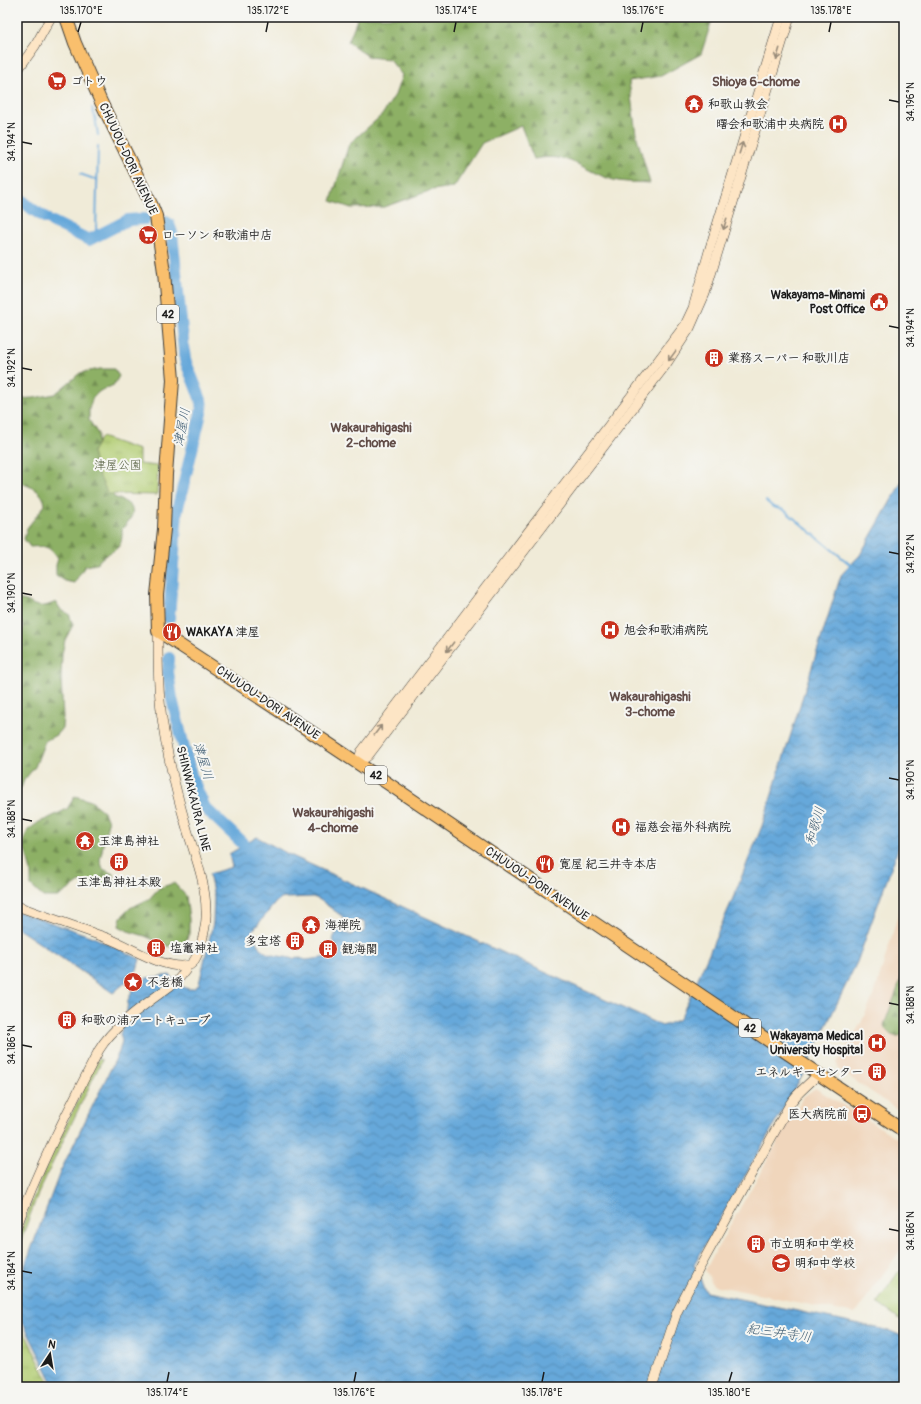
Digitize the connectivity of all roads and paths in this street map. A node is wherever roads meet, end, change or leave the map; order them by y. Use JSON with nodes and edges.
{"nodes":[{"id":1,"x":51,"y":17,"type":"edge"},
{"id":2,"x":66,"y":17,"type":"edge"},
{"id":3,"x":781,"y":17,"type":"edge"},
{"id":4,"x":790,"y":17,"type":"edge"},
{"id":5,"x":17,"y":71,"type":"edge"},
{"id":6,"x":158,"y":631,"type":"junction"},
{"id":7,"x":358,"y":763,"type":"junction"},
{"id":8,"x":17,"y":906,"type":"edge"},
{"id":9,"x":186,"y":966,"type":"junction"},
{"id":10,"x":814,"y":1072,"type":"junction"},
{"id":11,"x":904,"y":1131,"type":"edge"},
{"id":12,"x":17,"y":1226,"type":"edge"},
{"id":13,"x":652,"y":1387,"type":"edge"}],
"edges":[{"from":1,"to":5,"type":"street"},
{"from":2,"to":6,"type":"highway","name":"CHUUOU-DORI AVENUE","number":"42"},
{"from":7,"to":3,"type":"street","one_way":true},
{"from":4,"to":7,"type":"street","one_way":true},
{"from":6,"to":7,"type":"highway","name":"CHUUOU-DORI AVENUE","number":"42"},
{"from":6,"to":9,"type":"street","name":"SHINWAKAURA LINE"},
{"from":7,"to":10,"type":"highway","name":"CHUUOU-DORI AVENUE","number":"42"},
{"from":8,"to":9,"type":"street"},
{"from":9,"to":12,"type":"street","name":"SHINWAKAURA LINE"},
{"from":10,"to":11,"type":"highway","name":"CHUUOU-DORI AVENUE","number":"42"},
{"from":10,"to":13,"type":"street"}]}
